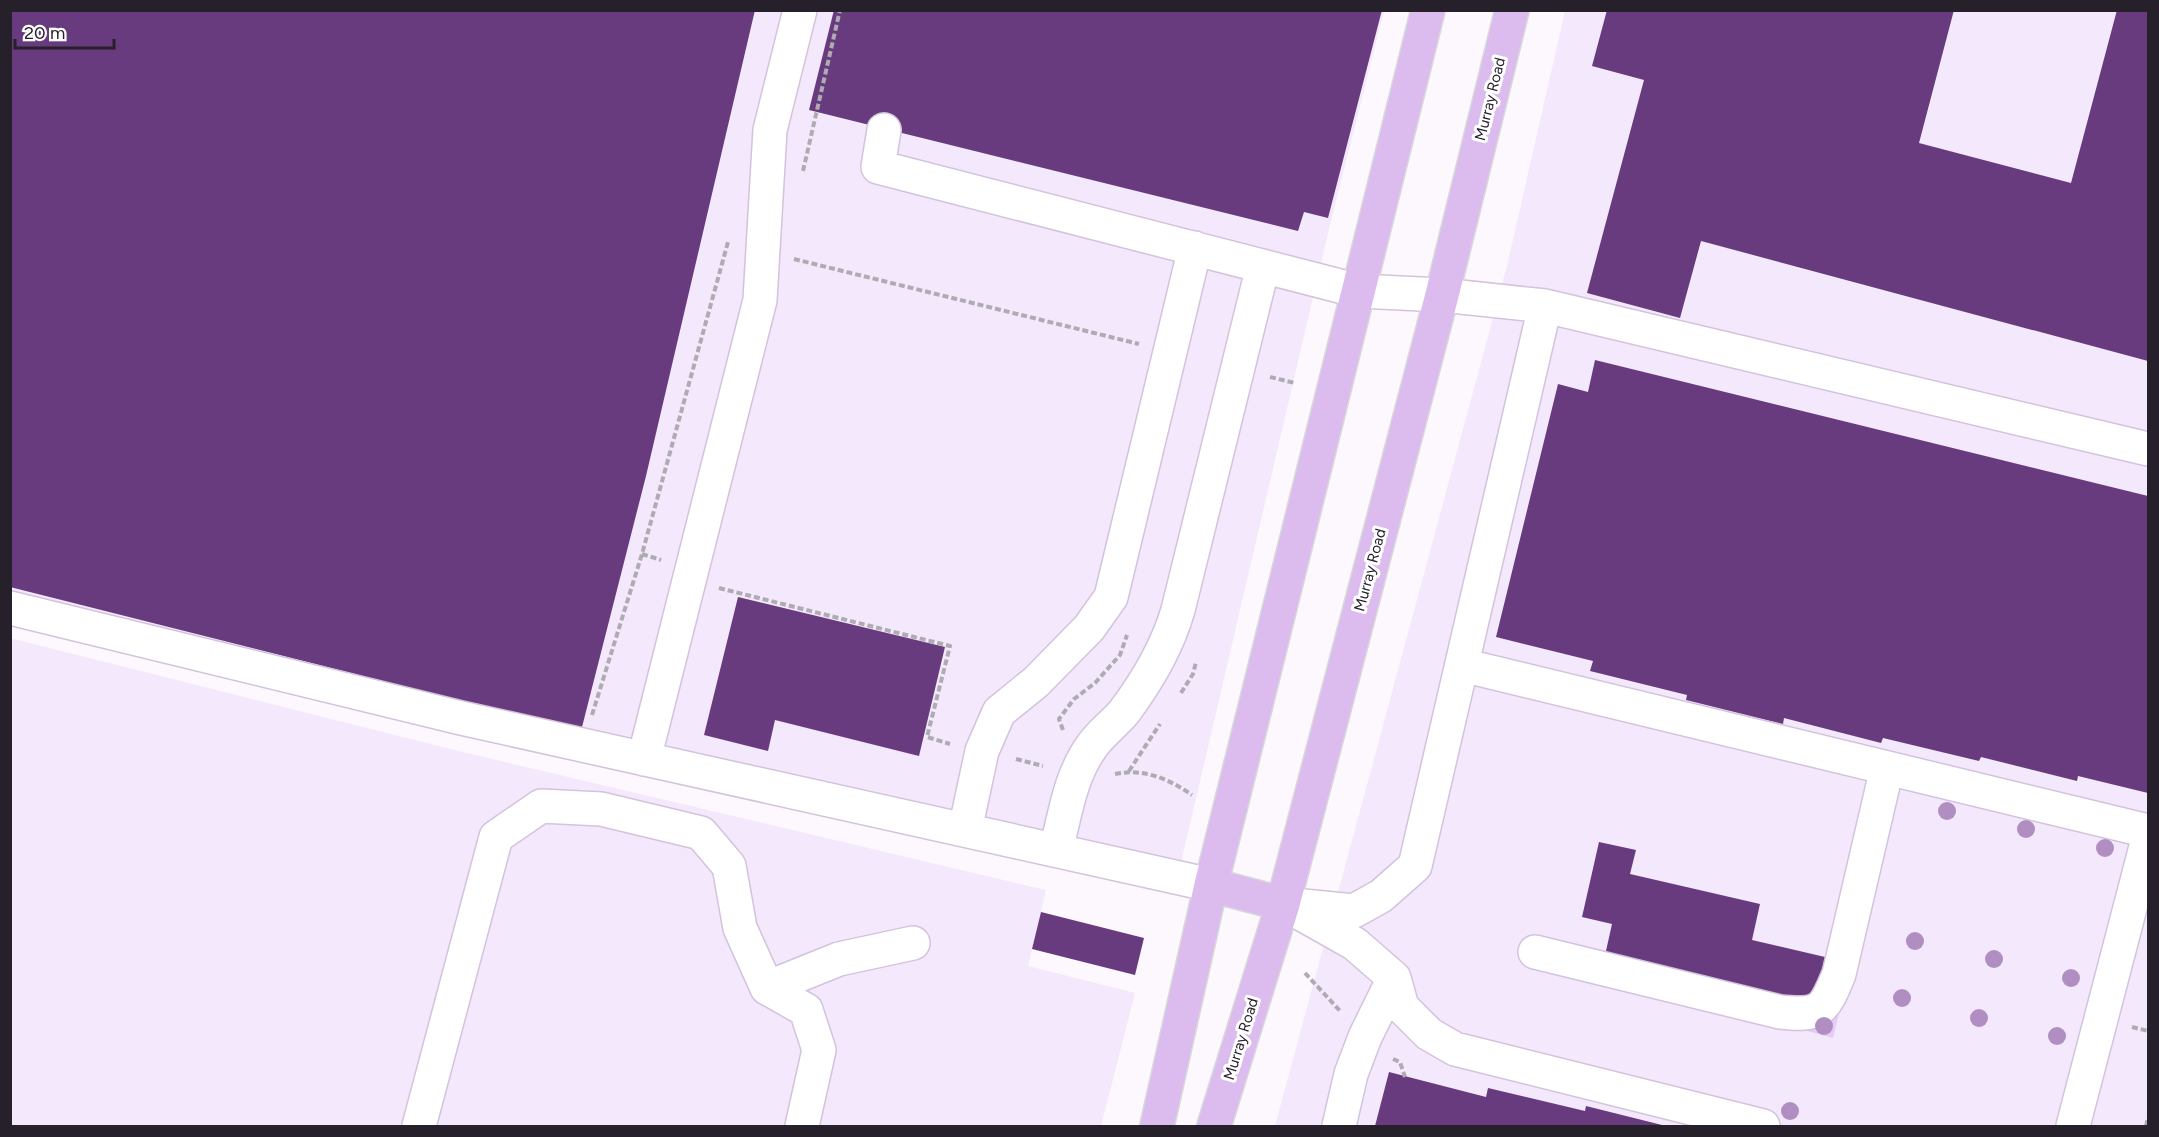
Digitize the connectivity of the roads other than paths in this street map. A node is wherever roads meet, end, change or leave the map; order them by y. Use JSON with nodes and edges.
{"nodes":[{"id":1,"x":800,"y":10,"type":"edge"},
{"id":2,"x":1428,"y":10,"type":"edge"},
{"id":3,"x":1512,"y":10,"type":"edge"},
{"id":4,"x":884,"y":130,"type":"dead end"},
{"id":5,"x":1195,"y":248,"type":"junction"},
{"id":6,"x":1263,"y":266,"type":"junction"},
{"id":7,"x":1359,"y":291,"type":"junction"},
{"id":8,"x":1442,"y":295,"type":"junction"},
{"id":9,"x":1545,"y":306,"type":"junction"},
{"id":10,"x":2148,"y":449,"type":"edge"},
{"id":11,"x":10,"y":608,"type":"edge"},
{"id":12,"x":1462,"y":665,"type":"junction"},
{"id":13,"x":644,"y":759,"type":"junction"},
{"id":14,"x":1887,"y":768,"type":"junction"},
{"id":15,"x":965,"y":830,"type":"junction"},
{"id":16,"x":2148,"y":831,"type":"edge"},
{"id":17,"x":2148,"y":839,"type":"edge"},
{"id":18,"x":1056,"y":850,"type":"junction"},
{"id":19,"x":1211,"y":885,"type":"junction"},
{"id":20,"x":1282,"y":904,"type":"junction"},
{"id":21,"x":913,"y":943,"type":"dead end"},
{"id":22,"x":1535,"y":952,"type":"dead end"},
{"id":23,"x":1394,"y":978,"type":"junction"},
{"id":24,"x":767,"y":988,"type":"junction"},
{"id":25,"x":419,"y":1126,"type":"edge"},
{"id":26,"x":802,"y":1126,"type":"edge"},
{"id":27,"x":1157,"y":1126,"type":"edge"},
{"id":28,"x":1214,"y":1126,"type":"edge"},
{"id":29,"x":1339,"y":1126,"type":"edge"},
{"id":30,"x":1763,"y":1126,"type":"edge"},
{"id":31,"x":2073,"y":1126,"type":"edge"}],
"edges":[{"from":1,"to":13,"type":"lane"},
{"from":2,"to":7,"type":"main road"},
{"from":3,"to":8,"type":"main road","name":"Murray Road"},
{"from":4,"to":5,"type":"lane"},
{"from":5,"to":6,"type":"lane"},
{"from":5,"to":15,"type":"lane"},
{"from":6,"to":7,"type":"lane"},
{"from":6,"to":18,"type":"lane"},
{"from":7,"to":8,"type":"lane"},
{"from":7,"to":19,"type":"main road"},
{"from":8,"to":9,"type":"lane"},
{"from":8,"to":20,"type":"main road","name":"Murray Road"},
{"from":9,"to":10,"type":"lane"},
{"from":9,"to":12,"type":"lane"},
{"from":11,"to":13,"type":"lane"},
{"from":12,"to":14,"type":"lane"},
{"from":12,"to":20,"type":"lane"},
{"from":13,"to":15,"type":"lane"},
{"from":14,"to":16,"type":"lane"},
{"from":14,"to":22,"type":"lane"},
{"from":15,"to":18,"type":"lane"},
{"from":17,"to":31,"type":"lane"},
{"from":18,"to":19,"type":"lane"},
{"from":19,"to":20,"type":"main road"},
{"from":19,"to":27,"type":"main road"},
{"from":20,"to":23,"type":"lane"},
{"from":20,"to":28,"type":"main road","name":"Murray Road"},
{"from":21,"to":24,"type":"lane"},
{"from":23,"to":29,"type":"lane"},
{"from":23,"to":30,"type":"lane"},
{"from":24,"to":25,"type":"lane"},
{"from":24,"to":26,"type":"lane"}]}
